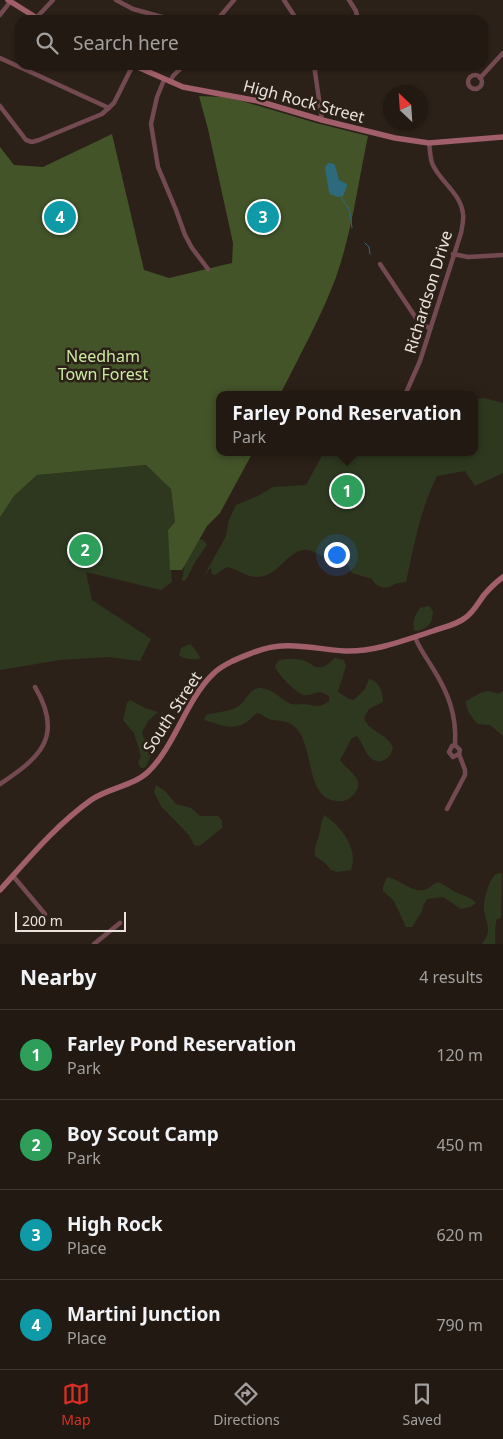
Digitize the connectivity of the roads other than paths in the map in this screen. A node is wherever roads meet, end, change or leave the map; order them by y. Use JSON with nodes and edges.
{"nodes":[{"id":1,"x":53,"y":0,"type":"edge"},
{"id":2,"x":116,"y":0,"type":"edge"},
{"id":3,"x":234,"y":0,"type":"edge"},
{"id":4,"x":284,"y":0,"type":"edge"},
{"id":5,"x":349,"y":0,"type":"edge"},
{"id":6,"x":9,"y":1,"type":"edge"},
{"id":7,"x":0,"y":15,"type":"edge"},
{"id":8,"x":32,"y":15,"type":"edge"},
{"id":9,"x":41,"y":15,"type":"edge"},
{"id":10,"x":155,"y":15,"type":"edge"},
{"id":11,"x":221,"y":15,"type":"edge"},
{"id":12,"x":294,"y":15,"type":"edge"},
{"id":13,"x":357,"y":15,"type":"edge"},
{"id":14,"x":503,"y":53,"type":"edge"},
{"id":15,"x":1,"y":61,"type":"edge"},
{"id":16,"x":15,"y":67,"type":"edge"},
{"id":17,"x":488,"y":69,"type":"edge"},
{"id":18,"x":22,"y":70,"type":"edge"},
{"id":19,"x":130,"y":70,"type":"edge"},
{"id":20,"x":144,"y":70,"type":"edge"},
{"id":21,"x":179,"y":70,"type":"edge"},
{"id":22,"x":314,"y":70,"type":"edge"},
{"id":23,"x":487,"y":70,"type":"edge"},
{"id":24,"x":480,"y":78,"type":"dead end"},
{"id":25,"x":167,"y":81,"type":"junction"},
{"id":26,"x":0,"y":106,"type":"edge"},
{"id":27,"x":109,"y":108,"type":"junction"},
{"id":28,"x":322,"y":120,"type":"junction"},
{"id":29,"x":503,"y":137,"type":"edge"},
{"id":30,"x":429,"y":143,"type":"junction"},
{"id":31,"x":453,"y":254,"type":"junction"},
{"id":32,"x":503,"y":255,"type":"edge"},
{"id":33,"x":380,"y":264,"type":"dead end"},
{"id":34,"x":208,"y":269,"type":"dead end"},
{"id":35,"x":430,"y":329,"type":"junction"},
{"id":36,"x":408,"y":391,"type":"edge"},
{"id":37,"x":503,"y":577,"type":"edge"},
{"id":38,"x":415,"y":637,"type":"junction"},
{"id":39,"x":35,"y":687,"type":"dead end"},
{"id":40,"x":455,"y":745,"type":"junction"},
{"id":41,"x":459,"y":754,"type":"junction"},
{"id":42,"x":0,"y":784,"type":"edge"},
{"id":43,"x":447,"y":809,"type":"dead end"},
{"id":44,"x":13,"y":876,"type":"junction"},
{"id":45,"x":0,"y":890,"type":"edge"},
{"id":46,"x":45,"y":914,"type":"dead end"},
{"id":47,"x":120,"y":923,"type":"dead end"},
{"id":48,"x":94,"y":944,"type":"edge"}],
"edges":[{"from":1,"to":9,"type":"street"},
{"from":2,"to":10,"type":"street"},
{"from":3,"to":11,"type":"street"},
{"from":4,"to":12,"type":"street"},
{"from":5,"to":13,"type":"street"},
{"from":6,"to":7,"type":"street"},
{"from":6,"to":8,"type":"street"},
{"from":14,"to":17,"type":"street"},
{"from":15,"to":16,"type":"street"},
{"from":18,"to":27,"type":"street"},
{"from":19,"to":27,"type":"street"},
{"from":20,"to":25,"type":"street","name":"High Rock Street"},
{"from":21,"to":25,"type":"street"},
{"from":22,"to":28,"type":"street"},
{"from":23,"to":24,"type":"street"},
{"from":25,"to":28,"type":"street","name":"High Rock Street"},
{"from":25,"to":34,"type":"street"},
{"from":26,"to":27,"type":"street"},
{"from":28,"to":30,"type":"street","name":"High Rock Street"},
{"from":29,"to":30,"type":"street","name":"High Rock Street"},
{"from":30,"to":31,"type":"street","name":"Richardson Drive"},
{"from":31,"to":32,"type":"street"},
{"from":31,"to":35,"type":"street","name":"Richardson Drive"},
{"from":33,"to":35,"type":"street"},
{"from":35,"to":36,"type":"street","name":"Richardson Drive"},
{"from":37,"to":38,"type":"street","name":"South Street"},
{"from":38,"to":40,"type":"street"},
{"from":38,"to":44,"type":"street","name":"South Street"},
{"from":39,"to":42,"type":"street"},
{"from":40,"to":41,"type":"street"},
{"from":40,"to":41,"type":"street"},
{"from":41,"to":43,"type":"street"},
{"from":44,"to":45,"type":"street","name":"South Street"},
{"from":44,"to":46,"type":"street"},
{"from":47,"to":48,"type":"street"}]}
